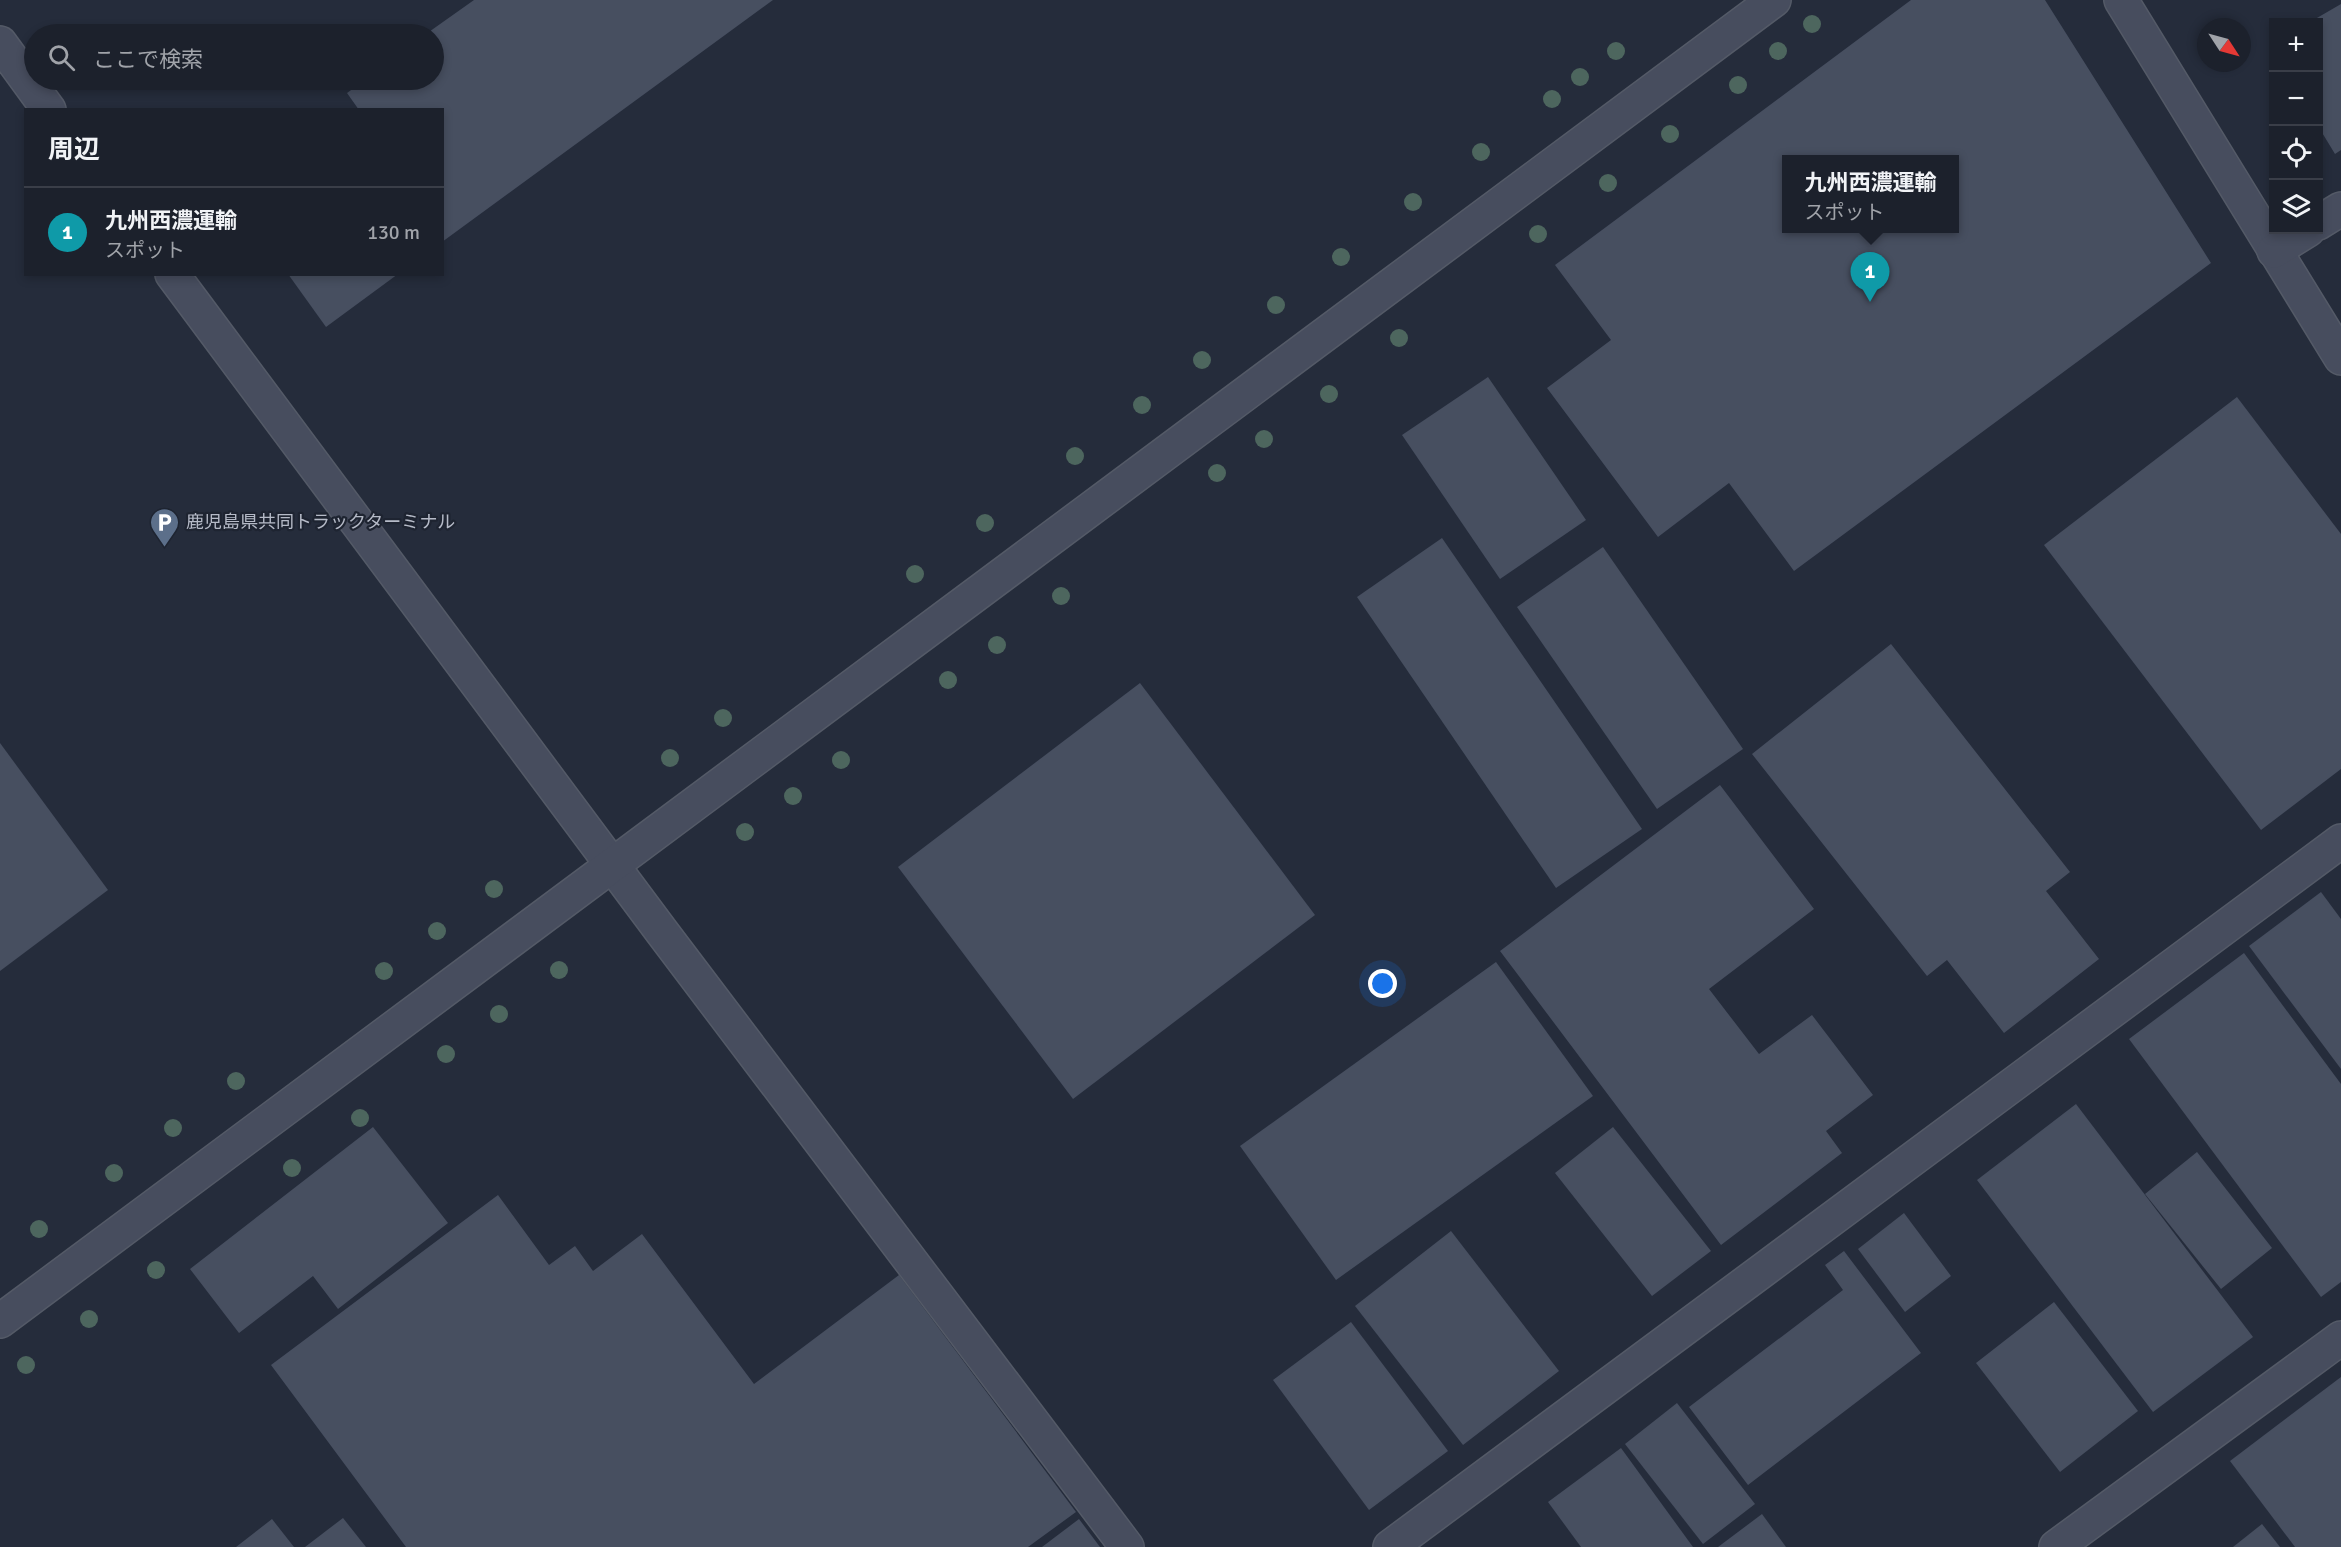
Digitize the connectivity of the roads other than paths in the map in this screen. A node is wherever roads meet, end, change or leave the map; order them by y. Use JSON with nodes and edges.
{"nodes":[{"id":1,"x":1774,"y":0,"type":"edge"},
{"id":2,"x":2121,"y":0,"type":"edge"},
{"id":3,"x":0,"y":43,"type":"edge"},
{"id":4,"x":24,"y":76,"type":"edge"},
{"id":5,"x":34,"y":90,"type":"edge"},
{"id":6,"x":48,"y":108,"type":"edge"},
{"id":7,"x":2341,"y":209,"type":"edge"},
{"id":8,"x":2323,"y":220,"type":"edge"},
{"id":9,"x":2302,"y":234,"type":"edge"},
{"id":10,"x":2274,"y":251,"type":"junction"},
{"id":11,"x":173,"y":276,"type":"edge"},
{"id":12,"x":2341,"y":358,"type":"edge"},
{"id":13,"x":2341,"y":841,"type":"edge"},
{"id":14,"x":612,"y":865,"type":"junction"},
{"id":15,"x":0,"y":1321,"type":"edge"},
{"id":16,"x":2341,"y":1338,"type":"edge"},
{"id":17,"x":1127,"y":1547,"type":"edge"},
{"id":18,"x":1390,"y":1547,"type":"edge"},
{"id":19,"x":2056,"y":1547,"type":"edge"}],
"edges":[{"from":1,"to":14,"type":"street"},
{"from":2,"to":10,"type":"street"},
{"from":3,"to":4,"type":"street"},
{"from":5,"to":6,"type":"street"},
{"from":7,"to":8,"type":"street"},
{"from":9,"to":10,"type":"street"},
{"from":10,"to":12,"type":"street"},
{"from":11,"to":14,"type":"street"},
{"from":13,"to":18,"type":"street"},
{"from":14,"to":15,"type":"street"},
{"from":14,"to":17,"type":"street"},
{"from":16,"to":19,"type":"street"}]}
